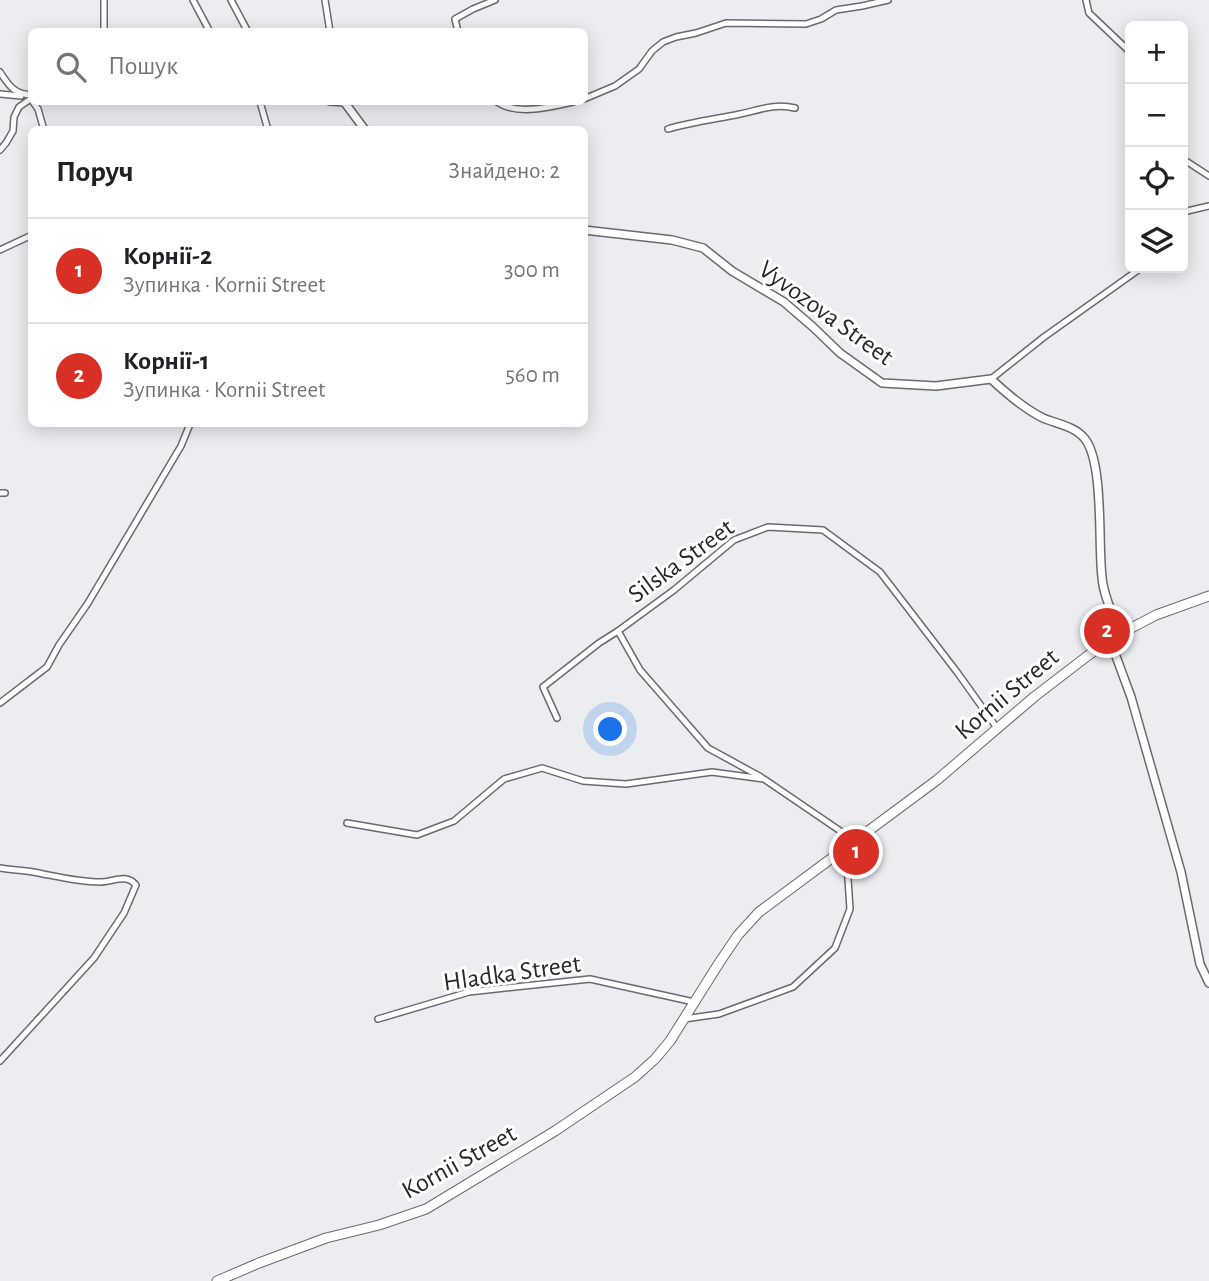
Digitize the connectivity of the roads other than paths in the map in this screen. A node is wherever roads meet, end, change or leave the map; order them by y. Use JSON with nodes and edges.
{"nodes":[{"id":1,"x":104,"y":0,"type":"edge"},
{"id":2,"x":193,"y":0,"type":"edge"},
{"id":3,"x":231,"y":0,"type":"edge"},
{"id":4,"x":325,"y":0,"type":"edge"},
{"id":5,"x":495,"y":0,"type":"edge"},
{"id":6,"x":888,"y":0,"type":"edge"},
{"id":7,"x":1086,"y":0,"type":"edge"},
{"id":8,"x":105,"y":28,"type":"edge"},
{"id":9,"x":208,"y":28,"type":"edge"},
{"id":10,"x":246,"y":28,"type":"edge"},
{"id":11,"x":329,"y":28,"type":"edge"},
{"id":12,"x":457,"y":28,"type":"edge"},
{"id":13,"x":1125,"y":47,"type":"edge"},
{"id":14,"x":0,"y":72,"type":"edge"},
{"id":15,"x":0,"y":94,"type":"edge"},
{"id":16,"x":28,"y":96,"type":"edge"},
{"id":17,"x":588,"y":97,"type":"edge"},
{"id":18,"x":28,"y":98,"type":"edge"},
{"id":19,"x":28,"y":101,"type":"edge"},
{"id":20,"x":36,"y":105,"type":"edge"},
{"id":21,"x":261,"y":105,"type":"edge"},
{"id":22,"x":346,"y":105,"type":"edge"},
{"id":23,"x":502,"y":105,"type":"edge"},
{"id":24,"x":557,"y":105,"type":"edge"},
{"id":25,"x":795,"y":107,"type":"dead end"},
{"id":26,"x":43,"y":126,"type":"edge"},
{"id":27,"x":267,"y":126,"type":"edge"},
{"id":28,"x":362,"y":126,"type":"edge"},
{"id":29,"x":668,"y":129,"type":"dead end"},
{"id":30,"x":0,"y":150,"type":"edge"},
{"id":31,"x":1188,"y":162,"type":"edge"},
{"id":32,"x":1209,"y":176,"type":"edge"},
{"id":33,"x":1209,"y":206,"type":"edge"},
{"id":34,"x":1188,"y":211,"type":"edge"},
{"id":35,"x":588,"y":230,"type":"edge"},
{"id":36,"x":28,"y":236,"type":"edge"},
{"id":37,"x":0,"y":250,"type":"edge"},
{"id":38,"x":1134,"y":273,"type":"edge"},
{"id":39,"x":991,"y":379,"type":"junction"},
{"id":40,"x":189,"y":427,"type":"edge"},
{"id":41,"x":1209,"y":596,"type":"edge"},
{"id":42,"x":618,"y":631,"type":"junction"},
{"id":43,"x":1120,"y":634,"type":"junction"},
{"id":44,"x":1110,"y":640,"type":"junction"},
{"id":45,"x":0,"y":703,"type":"edge"},
{"id":46,"x":557,"y":718,"type":"dead end"},
{"id":47,"x":998,"y":728,"type":"junction"},
{"id":48,"x":764,"y":779,"type":"junction"},
{"id":49,"x":347,"y":823,"type":"dead end"},
{"id":50,"x":855,"y":841,"type":"junction"},
{"id":51,"x":846,"y":848,"type":"junction"},
{"id":52,"x":0,"y":868,"type":"edge"},
{"id":53,"x":1209,"y":982,"type":"edge"},
{"id":54,"x":694,"y":1002,"type":"junction"},
{"id":55,"x":378,"y":1019,"type":"dead end"},
{"id":56,"x":684,"y":1019,"type":"junction"},
{"id":57,"x":0,"y":1061,"type":"edge"},
{"id":58,"x":217,"y":1281,"type":"edge"}],
"edges":[{"from":1,"to":8,"type":"street"},
{"from":2,"to":9,"type":"street"},
{"from":3,"to":10,"type":"street"},
{"from":4,"to":11,"type":"street"},
{"from":5,"to":12,"type":"street"},
{"from":6,"to":17,"type":"street"},
{"from":7,"to":13,"type":"street"},
{"from":14,"to":16,"type":"street"},
{"from":15,"to":18,"type":"street"},
{"from":19,"to":30,"type":"street"},
{"from":20,"to":26,"type":"street"},
{"from":21,"to":27,"type":"street"},
{"from":22,"to":28,"type":"street"},
{"from":23,"to":24,"type":"street"},
{"from":25,"to":29,"type":"street"},
{"from":31,"to":32,"type":"street"},
{"from":33,"to":34,"type":"street"},
{"from":35,"to":39,"type":"street","name":"Vyvozova Street"},
{"from":36,"to":37,"type":"street"},
{"from":38,"to":39,"type":"street"},
{"from":39,"to":43,"type":"street"},
{"from":40,"to":45,"type":"street"},
{"from":41,"to":43,"type":"highway","name":"Kornii Street"},
{"from":42,"to":46,"type":"street","name":"Silska Street"},
{"from":42,"to":47,"type":"street","name":"Silska Street"},
{"from":42,"to":48,"type":"street","name":"Silska Street"},
{"from":43,"to":44,"type":"highway","name":"Kornii Street"},
{"from":44,"to":47,"type":"highway","name":"Kornii Street"},
{"from":44,"to":53,"type":"street"},
{"from":47,"to":50,"type":"highway","name":"Kornii Street"},
{"from":48,"to":49,"type":"street","name":"Silska Street"},
{"from":48,"to":50,"type":"street","name":"Silska Street"},
{"from":50,"to":51,"type":"highway","name":"Kornii Street"},
{"from":51,"to":54,"type":"highway","name":"Kornii Street"},
{"from":51,"to":56,"type":"street"},
{"from":52,"to":57,"type":"street"},
{"from":54,"to":55,"type":"street","name":"Hladka Street"},
{"from":54,"to":56,"type":"highway","name":"Kornii Street"},
{"from":56,"to":58,"type":"highway","name":"Kornii Street"}]}
